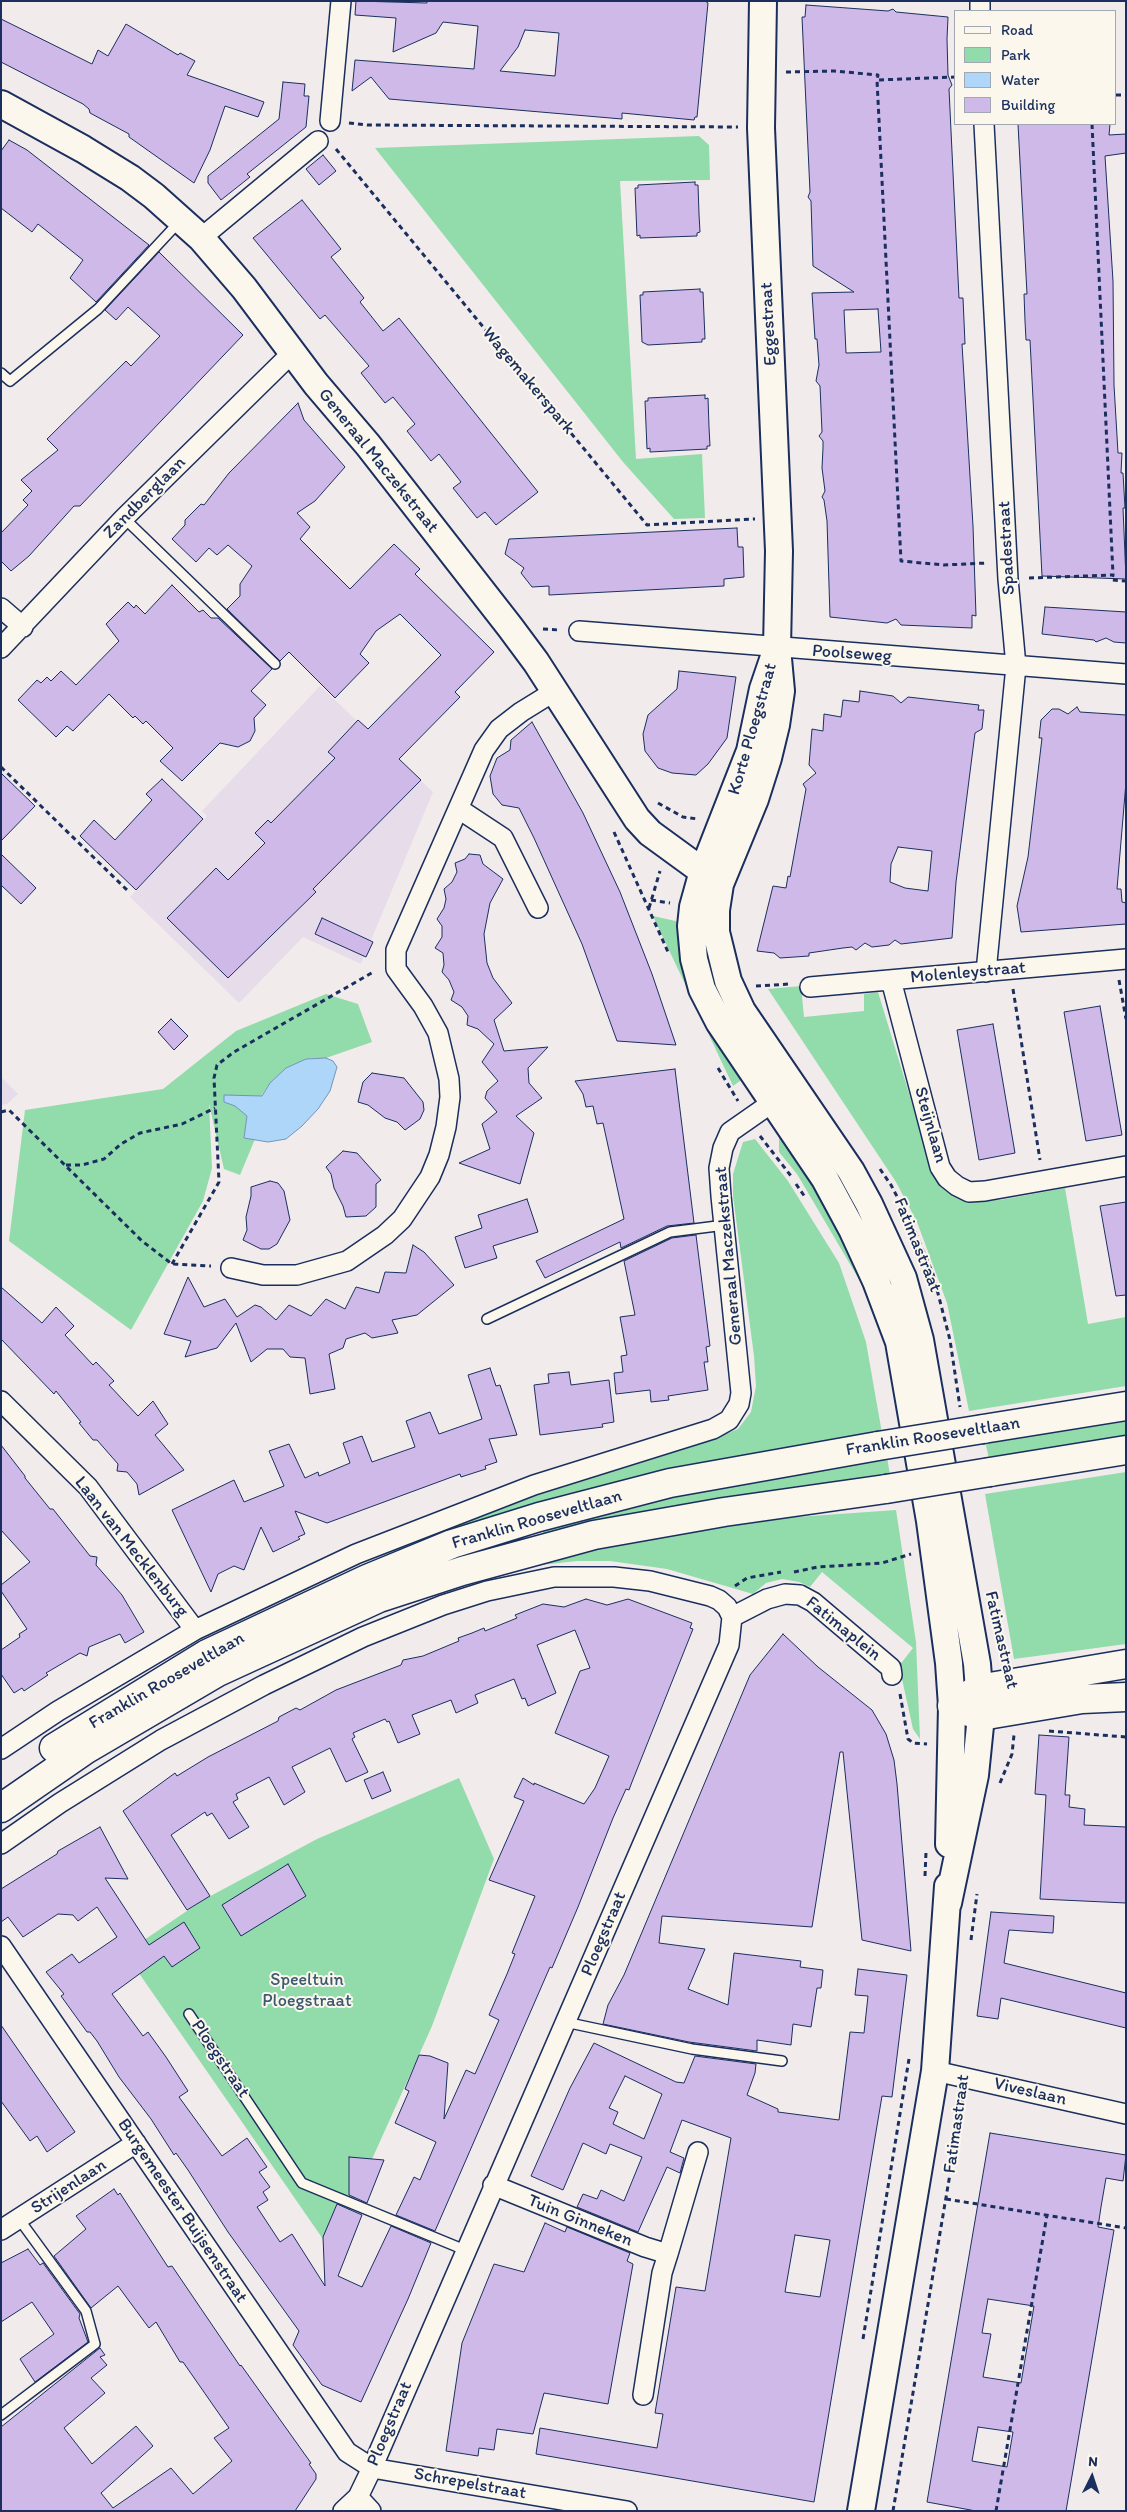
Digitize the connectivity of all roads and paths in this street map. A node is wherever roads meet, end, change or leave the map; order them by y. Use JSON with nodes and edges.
{"nodes":[{"id":1,"x":340,"y":1,"type":"edge"},
{"id":2,"x":763,"y":1,"type":"edge"},
{"id":3,"x":761,"y":73,"type":"junction"},
{"id":4,"x":954,"y":77,"type":"edge"},
{"id":5,"x":877,"y":80,"type":"junction"},
{"id":6,"x":1,"y":105,"type":"edge"},
{"id":7,"x":330,"y":121,"type":"joint"},
{"id":8,"x":984,"y":125,"type":"edge"},
{"id":9,"x":1092,"y":125,"type":"edge"},
{"id":10,"x":761,"y":128,"type":"junction"},
{"id":11,"x":324,"y":142,"type":"joint"},
{"id":12,"x":181,"y":219,"type":"junction"},
{"id":13,"x":201,"y":238,"type":"junction"},
{"id":14,"x":292,"y":352,"type":"junction"},
{"id":15,"x":1,"y":373,"type":"edge"},
{"id":16,"x":124,"y":518,"type":"junction"},
{"id":17,"x":778,"y":518,"type":"junction"},
{"id":18,"x":1008,"y":571,"type":"junction"},
{"id":19,"x":1113,"y":575,"type":"junction"},
{"id":20,"x":1126,"y":581,"type":"edge"},
{"id":21,"x":1,"y":608,"type":"edge"},
{"id":22,"x":23,"y":627,"type":"junction"},
{"id":23,"x":579,"y":632,"type":"dead end"},
{"id":24,"x":1,"y":648,"type":"edge"},
{"id":25,"x":777,"y":648,"type":"junction"},
{"id":26,"x":275,"y":664,"type":"dead end"},
{"id":27,"x":1016,"y":666,"type":"junction"},
{"id":28,"x":1126,"y":674,"type":"edge"},
{"id":29,"x":555,"y":691,"type":"junction"},
{"id":30,"x":1,"y":767,"type":"edge"},
{"id":31,"x":459,"y":809,"type":"junction"},
{"id":32,"x":711,"y":878,"type":"junction"},
{"id":33,"x":127,"y":890,"type":"dead end"},
{"id":34,"x":538,"y":908,"type":"dead end"},
{"id":35,"x":649,"y":908,"type":"dead end"},
{"id":36,"x":668,"y":954,"type":"dead end"},
{"id":37,"x":395,"y":960,"type":"junction"},
{"id":38,"x":1121,"y":960,"type":"edge"},
{"id":39,"x":1010,"y":970,"type":"junction"},
{"id":40,"x":986,"y":972,"type":"junction"},
{"id":41,"x":752,"y":979,"type":"dead end"},
{"id":42,"x":891,"y":980,"type":"junction"},
{"id":43,"x":754,"y":986,"type":"junction"},
{"id":44,"x":810,"y":987,"type":"joint"},
{"id":45,"x":757,"y":994,"type":"dead end"},
{"id":46,"x":1126,"y":1019,"type":"edge"},
{"id":47,"x":716,"y":1064,"type":"dead end"},
{"id":48,"x":784,"y":1094,"type":"junction"},
{"id":49,"x":215,"y":1108,"type":"junction"},
{"id":50,"x":1,"y":1112,"type":"edge"},
{"id":51,"x":749,"y":1119,"type":"junction"},
{"id":52,"x":874,"y":1161,"type":"dead end"},
{"id":53,"x":66,"y":1166,"type":"junction"},
{"id":54,"x":1126,"y":1166,"type":"edge"},
{"id":55,"x":1043,"y":1181,"type":"junction"},
{"id":56,"x":806,"y":1199,"type":"dead end"},
{"id":57,"x":725,"y":1225,"type":"junction"},
{"id":58,"x":172,"y":1264,"type":"junction"},
{"id":59,"x":231,"y":1268,"type":"joint"},
{"id":60,"x":487,"y":1319,"type":"dead end"},
{"id":61,"x":739,"y":1404,"type":"joint"},
{"id":62,"x":3,"y":1405,"type":"edge"},
{"id":63,"x":1126,"y":1406,"type":"edge"},
{"id":64,"x":972,"y":1423,"type":"junction"},
{"id":65,"x":1126,"y":1450,"type":"edge"},
{"id":66,"x":915,"y":1563,"type":"dead end"},
{"id":67,"x":719,"y":1600,"type":"junction"},
{"id":68,"x":732,"y":1616,"type":"junction"},
{"id":69,"x":195,"y":1630,"type":"junction"},
{"id":70,"x":998,"y":1636,"type":"dead end"},
{"id":71,"x":1126,"y":1664,"type":"edge"},
{"id":72,"x":892,"y":1675,"type":"joint"},
{"id":73,"x":1012,"y":1683,"type":"junction"},
{"id":74,"x":978,"y":1689,"type":"junction"},
{"id":75,"x":1126,"y":1697,"type":"edge"},
{"id":76,"x":952,"y":1706,"type":"junction"},
{"id":77,"x":981,"y":1716,"type":"junction"},
{"id":78,"x":1048,"y":1731,"type":"dead end"},
{"id":79,"x":1022,"y":1732,"type":"dead end"},
{"id":80,"x":929,"y":1735,"type":"dead end"},
{"id":81,"x":1126,"y":1737,"type":"edge"},
{"id":82,"x":929,"y":1744,"type":"junction"},
{"id":83,"x":1,"y":1749,"type":"edge"},
{"id":84,"x":929,"y":1754,"type":"dead end"},
{"id":85,"x":1,"y":1785,"type":"edge"},
{"id":86,"x":996,"y":1792,"type":"dead end"},
{"id":87,"x":1,"y":1808,"type":"edge"},
{"id":88,"x":926,"y":1843,"type":"dead end"},
{"id":89,"x":1,"y":1844,"type":"edge"},
{"id":90,"x":925,"y":1883,"type":"dead end"},
{"id":91,"x":978,"y":1888,"type":"dead end"},
{"id":92,"x":948,"y":1903,"type":"junction"},
{"id":93,"x":1,"y":1946,"type":"edge"},
{"id":94,"x":970,"y":1946,"type":"dead end"},
{"id":95,"x":189,"y":2014,"type":"dead end"},
{"id":96,"x":566,"y":2022,"type":"junction"},
{"id":97,"x":910,"y":2054,"type":"dead end"},
{"id":98,"x":782,"y":2061,"type":"dead end"},
{"id":99,"x":935,"y":2071,"type":"junction"},
{"id":100,"x":967,"y":2078,"type":"junction"},
{"id":101,"x":1126,"y":2114,"type":"edge"},
{"id":102,"x":136,"y":2143,"type":"junction"},
{"id":103,"x":698,"y":2152,"type":"dead end"},
{"id":104,"x":493,"y":2185,"type":"junction"},
{"id":105,"x":946,"y":2200,"type":"junction"},
{"id":106,"x":1046,"y":2215,"type":"junction"},
{"id":107,"x":19,"y":2219,"type":"junction"},
{"id":108,"x":1126,"y":2228,"type":"edge"},
{"id":109,"x":1,"y":2230,"type":"edge"},
{"id":110,"x":466,"y":2250,"type":"junction"},
{"id":111,"x":668,"y":2254,"type":"junction"},
{"id":112,"x":861,"y":2348,"type":"dead end"},
{"id":113,"x":643,"y":2395,"type":"dead end"},
{"id":114,"x":1,"y":2415,"type":"edge"},
{"id":115,"x":372,"y":2468,"type":"junction"},
{"id":116,"x":358,"y":2496,"type":"junction"},
{"id":117,"x":343,"y":2511,"type":"edge"},
{"id":118,"x":371,"y":2511,"type":"edge"},
{"id":119,"x":627,"y":2511,"type":"edge"},
{"id":120,"x":861,"y":2511,"type":"edge"},
{"id":121,"x":894,"y":2511,"type":"edge"},
{"id":122,"x":996,"y":2511,"type":"edge"}],
"edges":[{"from":1,"to":7,"type":"street"},
{"from":2,"to":3,"type":"street","name":"Eggestraat"},
{"from":3,"to":5,"type":"path"},
{"from":3,"to":10,"type":"street","name":"Eggestraat"},
{"from":4,"to":5,"type":"path"},
{"from":5,"to":18,"type":"path"},
{"from":6,"to":12,"type":"street","name":"Generaal Maczekstraat"},
{"from":7,"to":10,"type":"path"},
{"from":8,"to":18,"type":"street","name":"Spadestraat"},
{"from":9,"to":19,"type":"path"},
{"from":10,"to":17,"type":"street","name":"Eggestraat"},
{"from":11,"to":13,"type":"street"},
{"from":11,"to":17,"type":"path","name":"Wagemakerspark"},
{"from":12,"to":13,"type":"street","name":"Generaal Maczekstraat"},
{"from":12,"to":15,"type":"lane"},
{"from":13,"to":14,"type":"street","name":"Generaal Maczekstraat"},
{"from":14,"to":16,"type":"street","name":"Zandberglaan"},
{"from":14,"to":29,"type":"street","name":"Generaal Maczekstraat"},
{"from":16,"to":22,"type":"street","name":"Zandberglaan"},
{"from":16,"to":26,"type":"lane"},
{"from":17,"to":25,"type":"street","name":"Eggestraat"},
{"from":18,"to":19,"type":"path"},
{"from":18,"to":27,"type":"street","name":"Spadestraat"},
{"from":19,"to":20,"type":"path"},
{"from":21,"to":22,"type":"street"},
{"from":22,"to":24,"type":"street","name":"Zandberglaan"},
{"from":23,"to":25,"type":"street","name":"Poolseweg"},
{"from":25,"to":27,"type":"street","name":"Poolseweg"},
{"from":25,"to":32,"type":"street","name":"Korte Ploegstraat"},
{"from":27,"to":28,"type":"street","name":"Poolseweg"},
{"from":27,"to":40,"type":"street","name":"Spadestraat"},
{"from":29,"to":31,"type":"street"},
{"from":29,"to":32,"type":"street","name":"Generaal Maczekstraat"},
{"from":30,"to":33,"type":"path"},
{"from":31,"to":34,"type":"street"},
{"from":31,"to":37,"type":"street"},
{"from":32,"to":48,"type":"street"},
{"from":35,"to":36,"type":"path"},
{"from":37,"to":49,"type":"path"},
{"from":37,"to":59,"type":"street"},
{"from":38,"to":39,"type":"street","name":"Molenleystraat"},
{"from":38,"to":46,"type":"path"},
{"from":39,"to":40,"type":"street","name":"Molenleystraat"},
{"from":39,"to":55,"type":"path"},
{"from":40,"to":42,"type":"street","name":"Molenleystraat"},
{"from":41,"to":43,"type":"path"},
{"from":42,"to":44,"type":"street","name":"Molenleystraat"},
{"from":42,"to":55,"type":"street","name":"Steijnlaan"},
{"from":43,"to":44,"type":"path"},
{"from":43,"to":45,"type":"path"},
{"from":47,"to":51,"type":"path"},
{"from":48,"to":51,"type":"street","name":"Generaal Maczekstraat"},
{"from":48,"to":74,"type":"street","name":"Fatimastraat"},
{"from":48,"to":76,"type":"street","name":"Fatimastraat"},
{"from":49,"to":53,"type":"path"},
{"from":49,"to":58,"type":"path"},
{"from":50,"to":53,"type":"path"},
{"from":51,"to":56,"type":"path"},
{"from":51,"to":57,"type":"street","name":"Generaal Maczekstraat"},
{"from":52,"to":64,"type":"path","name":"Fatimastraat"},
{"from":53,"to":58,"type":"path"},
{"from":54,"to":55,"type":"street","name":"Steijnlaan"},
{"from":57,"to":60,"type":"lane"},
{"from":57,"to":61,"type":"street","name":"Generaal Maczekstraat"},
{"from":58,"to":59,"type":"path"},
{"from":61,"to":69,"type":"street","name":"Franklin Rooseveltlaan"},
{"from":62,"to":69,"type":"street","name":"Laan van Mecklenburg"},
{"from":63,"to":64,"type":"main road","name":"Franklin Rooseveltlaan"},
{"from":64,"to":85,"type":"main road","name":"Franklin Rooseveltlaan","bridge":true},
{"from":65,"to":87,"type":"main road","name":"Franklin Rooseveltlaan","bridge":true},
{"from":66,"to":67,"type":"path"},
{"from":67,"to":68,"type":"street"},
{"from":67,"to":89,"type":"street"},
{"from":68,"to":72,"type":"street","name":"Fatimaplein"},
{"from":68,"to":96,"type":"street","name":"Ploegstraat"},
{"from":69,"to":83,"type":"street","name":"Franklin Rooseveltlaan"},
{"from":70,"to":73,"type":"path","name":"Fatimastraat"},
{"from":71,"to":73,"type":"main road"},
{"from":72,"to":82,"type":"path","name":"Fatimaplein"},
{"from":73,"to":74,"type":"main road"},
{"from":74,"to":76,"type":"main road"},
{"from":74,"to":77,"type":"street","name":"Fatimastraat"},
{"from":75,"to":77,"type":"main road"},
{"from":76,"to":77,"type":"main road"},
{"from":76,"to":92,"type":"street","name":"Fatimastraat"},
{"from":77,"to":92,"type":"street","name":"Fatimastraat"},
{"from":78,"to":81,"type":"path"},
{"from":79,"to":86,"type":"path"},
{"from":80,"to":82,"type":"path"},
{"from":82,"to":84,"type":"path"},
{"from":88,"to":90,"type":"path"},
{"from":91,"to":94,"type":"path"},
{"from":92,"to":99,"type":"street","name":"Fatimastraat"},
{"from":93,"to":102,"type":"street","name":"Burgemeester Buijsenstraat"},
{"from":95,"to":110,"type":"lane","name":"Ploegstraat"},
{"from":96,"to":98,"type":"lane"},
{"from":96,"to":104,"type":"street","name":"Ploegstraat"},
{"from":97,"to":112,"type":"path"},
{"from":99,"to":100,"type":"street","name":"Viveslaan"},
{"from":99,"to":120,"type":"street","name":"Fatimastraat"},
{"from":100,"to":101,"type":"street","name":"Viveslaan"},
{"from":100,"to":105,"type":"path","name":"Fatimastraat"},
{"from":102,"to":107,"type":"street","name":"Strijenlaan"},
{"from":102,"to":115,"type":"street","name":"Burgemeester Buijsenstraat"},
{"from":103,"to":111,"type":"street"},
{"from":104,"to":110,"type":"street","name":"Ploegstraat"},
{"from":104,"to":111,"type":"street","name":"Tuin Ginneken"},
{"from":105,"to":106,"type":"path"},
{"from":105,"to":121,"type":"path","name":"Fatimastraat"},
{"from":106,"to":108,"type":"path"},
{"from":106,"to":122,"type":"path"},
{"from":107,"to":109,"type":"street","name":"Strijenlaan"},
{"from":107,"to":114,"type":"lane"},
{"from":110,"to":115,"type":"street","name":"Ploegstraat"},
{"from":111,"to":113,"type":"street"},
{"from":115,"to":116,"type":"street","name":"Ploegstraat"},
{"from":115,"to":119,"type":"street","name":"Schrepelstraat"},
{"from":116,"to":117,"type":"street","name":"Ploegstraat"},
{"from":116,"to":118,"type":"street"}]}
